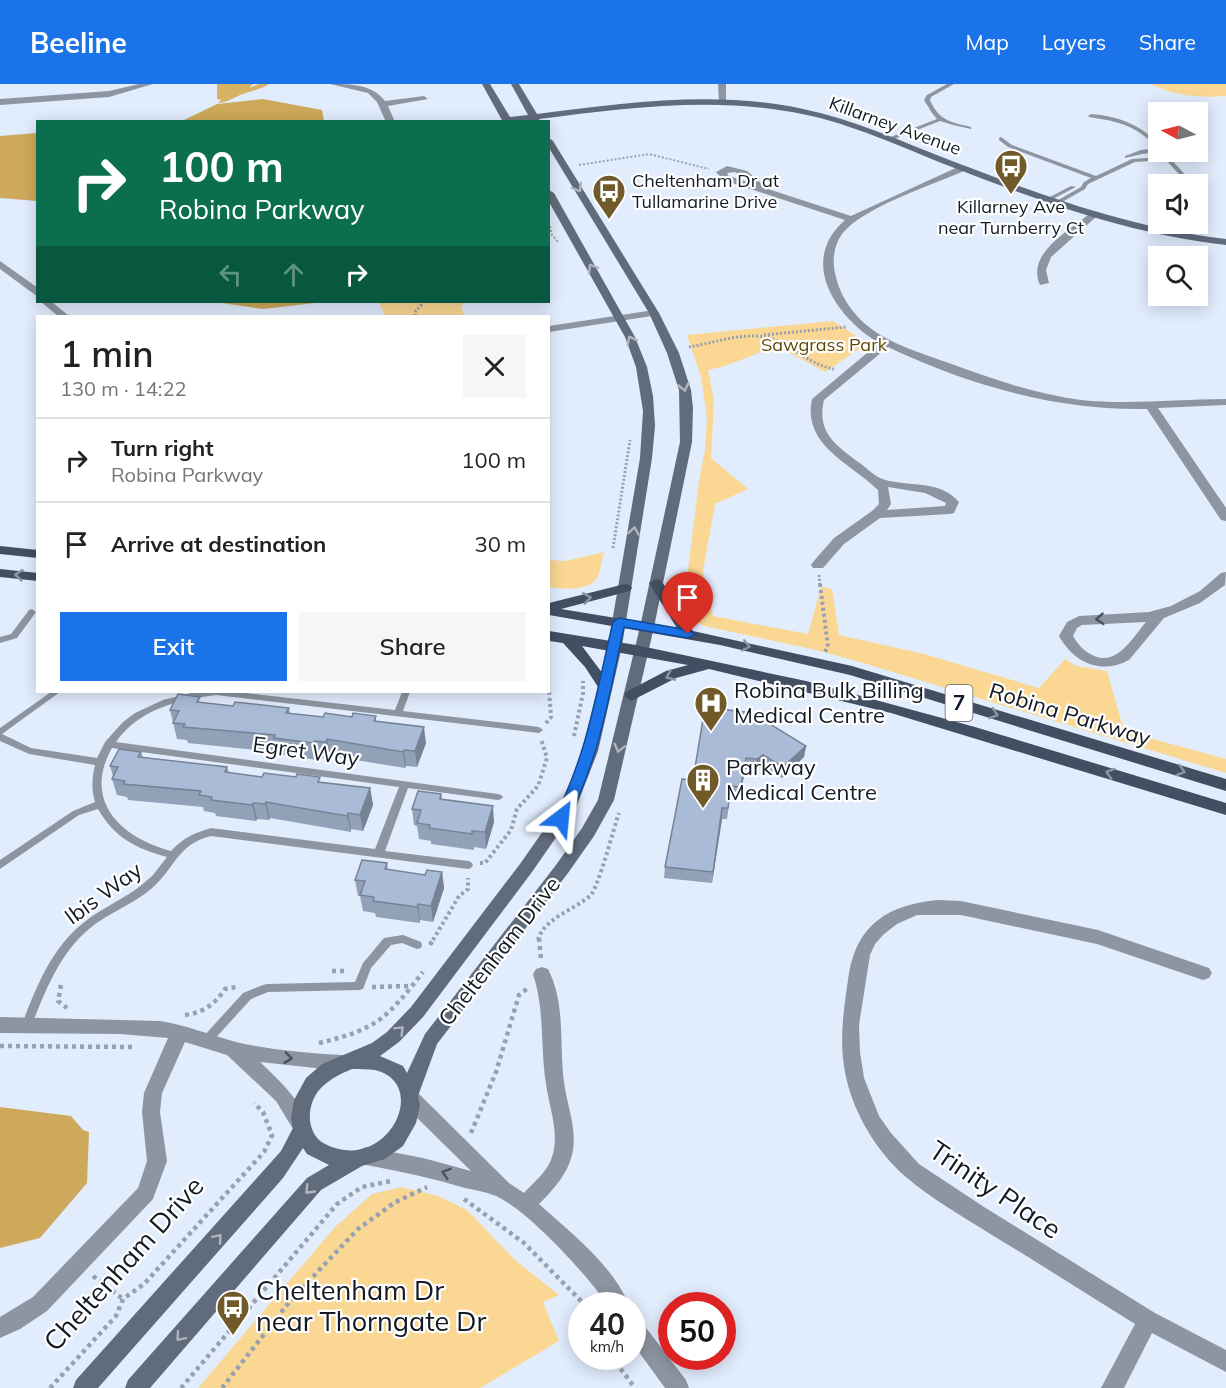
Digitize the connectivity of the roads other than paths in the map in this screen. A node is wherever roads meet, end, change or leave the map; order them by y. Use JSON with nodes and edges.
{"nodes":[{"id":1,"x":149,"y":84,"type":"edge"},
{"id":2,"x":334,"y":84,"type":"edge"},
{"id":3,"x":486,"y":84,"type":"edge"},
{"id":4,"x":515,"y":84,"type":"edge"},
{"id":5,"x":722,"y":84,"type":"edge"},
{"id":6,"x":951,"y":84,"type":"edge"},
{"id":7,"x":424,"y":99,"type":"dead end"},
{"id":8,"x":0,"y":102,"type":"edge"},
{"id":9,"x":723,"y":102,"type":"junction"},
{"id":10,"x":384,"y":104,"type":"junction"},
{"id":11,"x":1090,"y":116,"type":"dead end"},
{"id":12,"x":536,"y":119,"type":"edge"},
{"id":13,"x":390,"y":120,"type":"edge"},
{"id":14,"x":506,"y":120,"type":"edge"},
{"id":15,"x":938,"y":120,"type":"junction"},
{"id":16,"x":969,"y":128,"type":"dead end"},
{"id":17,"x":1148,"y":136,"type":"edge"},
{"id":18,"x":890,"y":139,"type":"junction"},
{"id":19,"x":1002,"y":139,"type":"dead end"},
{"id":20,"x":550,"y":143,"type":"edge"},
{"id":21,"x":1148,"y":151,"type":"edge"},
{"id":22,"x":1148,"y":159,"type":"edge"},
{"id":23,"x":1170,"y":162,"type":"edge"},
{"id":24,"x":963,"y":168,"type":"junction"},
{"id":25,"x":722,"y":171,"type":"road end"},
{"id":26,"x":1181,"y":174,"type":"edge"},
{"id":27,"x":1098,"y":177,"type":"junction"},
{"id":28,"x":550,"y":197,"type":"edge"},
{"id":29,"x":1051,"y":202,"type":"junction"},
{"id":30,"x":1091,"y":217,"type":"junction"},
{"id":31,"x":851,"y":219,"type":"junction"},
{"id":32,"x":1226,"y":242,"type":"edge"},
{"id":33,"x":0,"y":264,"type":"edge"},
{"id":34,"x":1044,"y":283,"type":"dead end"},
{"id":35,"x":36,"y":292,"type":"edge"},
{"id":36,"x":47,"y":303,"type":"edge"},
{"id":37,"x":654,"y":314,"type":"junction"},
{"id":38,"x":62,"y":315,"type":"edge"},
{"id":39,"x":621,"y":318,"type":"junction"},
{"id":40,"x":550,"y":329,"type":"edge"},
{"id":41,"x":886,"y":344,"type":"junction"},
{"id":42,"x":1226,"y":402,"type":"edge"},
{"id":43,"x":1151,"y":406,"type":"junction"},
{"id":44,"x":875,"y":481,"type":"junction"},
{"id":45,"x":1224,"y":510,"type":"edge"},
{"id":46,"x":877,"y":514,"type":"junction"},
{"id":47,"x":0,"y":550,"type":"edge"},
{"id":48,"x":36,"y":554,"type":"edge"},
{"id":49,"x":818,"y":565,"type":"road end"},
{"id":50,"x":0,"y":573,"type":"edge"},
{"id":51,"x":1226,"y":576,"type":"edge"},
{"id":52,"x":36,"y":577,"type":"edge"},
{"id":53,"x":656,"y":583,"type":"junction"},
{"id":54,"x":626,"y":588,"type":"junction"},
{"id":55,"x":550,"y":610,"type":"edge"},
{"id":56,"x":550,"y":610,"type":"edge"},
{"id":57,"x":32,"y":612,"type":"dead end"},
{"id":58,"x":1159,"y":615,"type":"junction"},
{"id":59,"x":619,"y":622,"type":"junction"},
{"id":60,"x":647,"y":627,"type":"junction"},
{"id":61,"x":688,"y":634,"type":"junction"},
{"id":62,"x":550,"y":636,"type":"edge"},
{"id":63,"x":567,"y":638,"type":"junction"},
{"id":64,"x":0,"y":640,"type":"edge"},
{"id":65,"x":615,"y":646,"type":"junction"},
{"id":66,"x":642,"y":651,"type":"junction"},
{"id":67,"x":711,"y":664,"type":"junction"},
{"id":68,"x":605,"y":686,"type":"junction"},
{"id":69,"x":55,"y":693,"type":"edge"},
{"id":70,"x":203,"y":693,"type":"edge"},
{"id":71,"x":245,"y":693,"type":"edge"},
{"id":72,"x":406,"y":693,"type":"edge"},
{"id":73,"x":165,"y":696,"type":"edge"},
{"id":74,"x":632,"y":696,"type":"junction"},
{"id":75,"x":398,"y":713,"type":"junction"},
{"id":76,"x":539,"y":730,"type":"road end"},
{"id":77,"x":0,"y":735,"type":"edge"},
{"id":78,"x":108,"y":744,"type":"junction"},
{"id":79,"x":99,"y":762,"type":"junction"},
{"id":80,"x":404,"y":785,"type":"junction"},
{"id":81,"x":1226,"y":785,"type":"edge"},
{"id":82,"x":498,"y":797,"type":"dead end"},
{"id":83,"x":100,"y":804,"type":"junction"},
{"id":84,"x":1226,"y":809,"type":"edge"},
{"id":85,"x":380,"y":853,"type":"junction"},
{"id":86,"x":174,"y":855,"type":"junction"},
{"id":87,"x":0,"y":865,"type":"edge"},
{"id":88,"x":468,"y":865,"type":"road end"},
{"id":89,"x":417,"y":945,"type":"road end"},
{"id":90,"x":1203,"y":973,"type":"dead end"},
{"id":91,"x":542,"y":974,"type":"road end"},
{"id":92,"x":177,"y":1023,"type":"junction"},
{"id":93,"x":0,"y":1025,"type":"edge"},
{"id":94,"x":26,"y":1027,"type":"junction"},
{"id":95,"x":207,"y":1040,"type":"junction"},
{"id":96,"x":233,"y":1049,"type":"junction"},
{"id":97,"x":347,"y":1062,"type":"junction"},
{"id":98,"x":410,"y":1096,"type":"junction"},
{"id":99,"x":301,"y":1126,"type":"junction"},
{"id":100,"x":362,"y":1157,"type":"junction"},
{"id":101,"x":502,"y":1189,"type":"junction"},
{"id":102,"x":526,"y":1205,"type":"junction"},
{"id":103,"x":611,"y":1292,"type":"edge"},
{"id":104,"x":1148,"y":1320,"type":"junction"},
{"id":105,"x":0,"y":1328,"type":"edge"},
{"id":106,"x":646,"y":1345,"type":"edge"},
{"id":107,"x":1226,"y":1361,"type":"edge"},
{"id":108,"x":84,"y":1388,"type":"edge"},
{"id":109,"x":136,"y":1388,"type":"edge"},
{"id":110,"x":678,"y":1388,"type":"edge"},
{"id":111,"x":1112,"y":1388,"type":"edge"}],
"edges":[{"from":1,"to":8,"type":"street"},
{"from":2,"to":10,"type":"street"},
{"from":3,"to":14,"type":"main road"},
{"from":4,"to":12,"type":"main road"},
{"from":5,"to":9,"type":"street"},
{"from":6,"to":15,"type":"lane"},
{"from":7,"to":10,"type":"street"},
{"from":9,"to":12,"type":"main road","name":"Killarney Avenue"},
{"from":9,"to":18,"type":"main road","name":"Killarney Avenue"},
{"from":10,"to":13,"type":"street"},
{"from":11,"to":17,"type":"lane"},
{"from":15,"to":16,"type":"lane"},
{"from":15,"to":18,"type":"lane"},
{"from":18,"to":24,"type":"main road","name":"Killarney Avenue"},
{"from":19,"to":27,"type":"lane"},
{"from":20,"to":37,"type":"main road","name":"Cheltenham Drive","one_way":true},
{"from":21,"to":27,"type":"lane"},
{"from":22,"to":27,"type":"lane"},
{"from":23,"to":26,"type":"lane"},
{"from":24,"to":29,"type":"main road","name":"Killarney Avenue"},
{"from":24,"to":31,"type":"street"},
{"from":25,"to":31,"type":"street"},
{"from":27,"to":29,"type":"lane"},
{"from":39,"to":28,"type":"main road","name":"Cheltenham Drive","one_way":true},
{"from":29,"to":30,"type":"main road","name":"Killarney Avenue"},
{"from":30,"to":32,"type":"main road","name":"Killarney Avenue"},
{"from":30,"to":34,"type":"street"},
{"from":31,"to":41,"type":"street"},
{"from":33,"to":35,"type":"street"},
{"from":36,"to":38,"type":"street"},
{"from":37,"to":39,"type":"street"},
{"from":37,"to":53,"type":"main road","name":"Cheltenham Drive","one_way":true},
{"from":39,"to":40,"type":"street"},
{"from":54,"to":39,"type":"main road","name":"Cheltenham Drive","one_way":true},
{"from":41,"to":43,"type":"street"},
{"from":41,"to":44,"type":"street"},
{"from":42,"to":43,"type":"street"},
{"from":43,"to":45,"type":"street"},
{"from":44,"to":46,"type":"street"},
{"from":44,"to":46,"type":"street"},
{"from":46,"to":49,"type":"street"},
{"from":47,"to":48,"type":"main road"},
{"from":52,"to":50,"type":"main road","one_way":true},
{"from":51,"to":58,"type":"street"},
{"from":53,"to":60,"type":"main road","name":"Cheltenham Drive"},
{"from":53,"to":61,"type":"main road"},
{"from":55,"to":54,"type":"main road","one_way":true},
{"from":54,"to":59,"type":"main road","name":"Cheltenham Drive"},
{"from":56,"to":59,"type":"main road","name":"Robina Parkway","number":"7"},
{"from":57,"to":64,"type":"lane"},
{"from":58,"to":58,"type":"street","one_way":true},
{"from":59,"to":60,"type":"main road","name":"Robina Parkway","number":"7"},
{"from":59,"to":65,"type":"main road","name":"Cheltenham Drive"},
{"from":60,"to":61,"type":"main road","name":"Robina Parkway","number":"7"},
{"from":60,"to":66,"type":"main road","name":"Cheltenham Drive"},
{"from":61,"to":81,"type":"main road","name":"Robina Parkway","number":"7","one_way":true},
{"from":62,"to":63,"type":"main road","name":"Robina Parkway","number":"7"},
{"from":63,"to":65,"type":"main road","name":"Robina Parkway","number":"7"},
{"from":63,"to":68,"type":"main road"},
{"from":65,"to":66,"type":"main road","name":"Robina Parkway","number":"7"},
{"from":65,"to":68,"type":"main road","name":"Cheltenham Drive"},
{"from":66,"to":67,"type":"main road","name":"Robina Parkway","number":"7"},
{"from":66,"to":74,"type":"main road","name":"Cheltenham Drive"},
{"from":67,"to":74,"type":"main road","one_way":true},
{"from":84,"to":67,"type":"main road","name":"Robina Parkway","number":"7","one_way":true},
{"from":97,"to":68,"type":"main road","name":"Cheltenham Drive","one_way":true},
{"from":69,"to":77,"type":"lane"},
{"from":70,"to":73,"type":"lane"},
{"from":71,"to":75,"type":"lane"},
{"from":72,"to":75,"type":"lane"},
{"from":73,"to":78,"type":"lane"},
{"from":74,"to":98,"type":"main road","name":"Cheltenham Drive","one_way":true},
{"from":75,"to":76,"type":"lane"},
{"from":77,"to":79,"type":"lane"},
{"from":78,"to":79,"type":"lane"},
{"from":78,"to":80,"type":"lane","name":"Egret Way"},
{"from":79,"to":83,"type":"lane"},
{"from":80,"to":82,"type":"lane","name":"Egret Way"},
{"from":80,"to":85,"type":"lane"},
{"from":83,"to":86,"type":"lane"},
{"from":83,"to":87,"type":"lane"},
{"from":85,"to":86,"type":"lane","name":"Ibis Way"},
{"from":85,"to":88,"type":"lane","name":"Ibis Way"},
{"from":86,"to":94,"type":"lane","name":"Ibis Way"},
{"from":89,"to":95,"type":"lane"},
{"from":90,"to":104,"type":"street","name":"Trinity Place"},
{"from":91,"to":102,"type":"street"},
{"from":92,"to":94,"type":"street"},
{"from":92,"to":95,"type":"street"},
{"from":92,"to":105,"type":"street"},
{"from":93,"to":94,"type":"street"},
{"from":95,"to":96,"type":"street"},
{"from":96,"to":97,"type":"street","one_way":true},
{"from":96,"to":99,"type":"street"},
{"from":97,"to":98,"type":"main road"},
{"from":97,"to":99,"type":"main road"},
{"from":98,"to":100,"type":"main road"},
{"from":98,"to":101,"type":"street"},
{"from":99,"to":100,"type":"main road"},
{"from":108,"to":99,"type":"main road","one_way":true},
{"from":101,"to":100,"type":"street","one_way":true},
{"from":100,"to":109,"type":"main road","one_way":true},
{"from":101,"to":102,"type":"street"},
{"from":102,"to":103,"type":"street"},
{"from":104,"to":107,"type":"street","name":"Trinity Place"},
{"from":104,"to":111,"type":"street"},
{"from":106,"to":110,"type":"street"}]}
